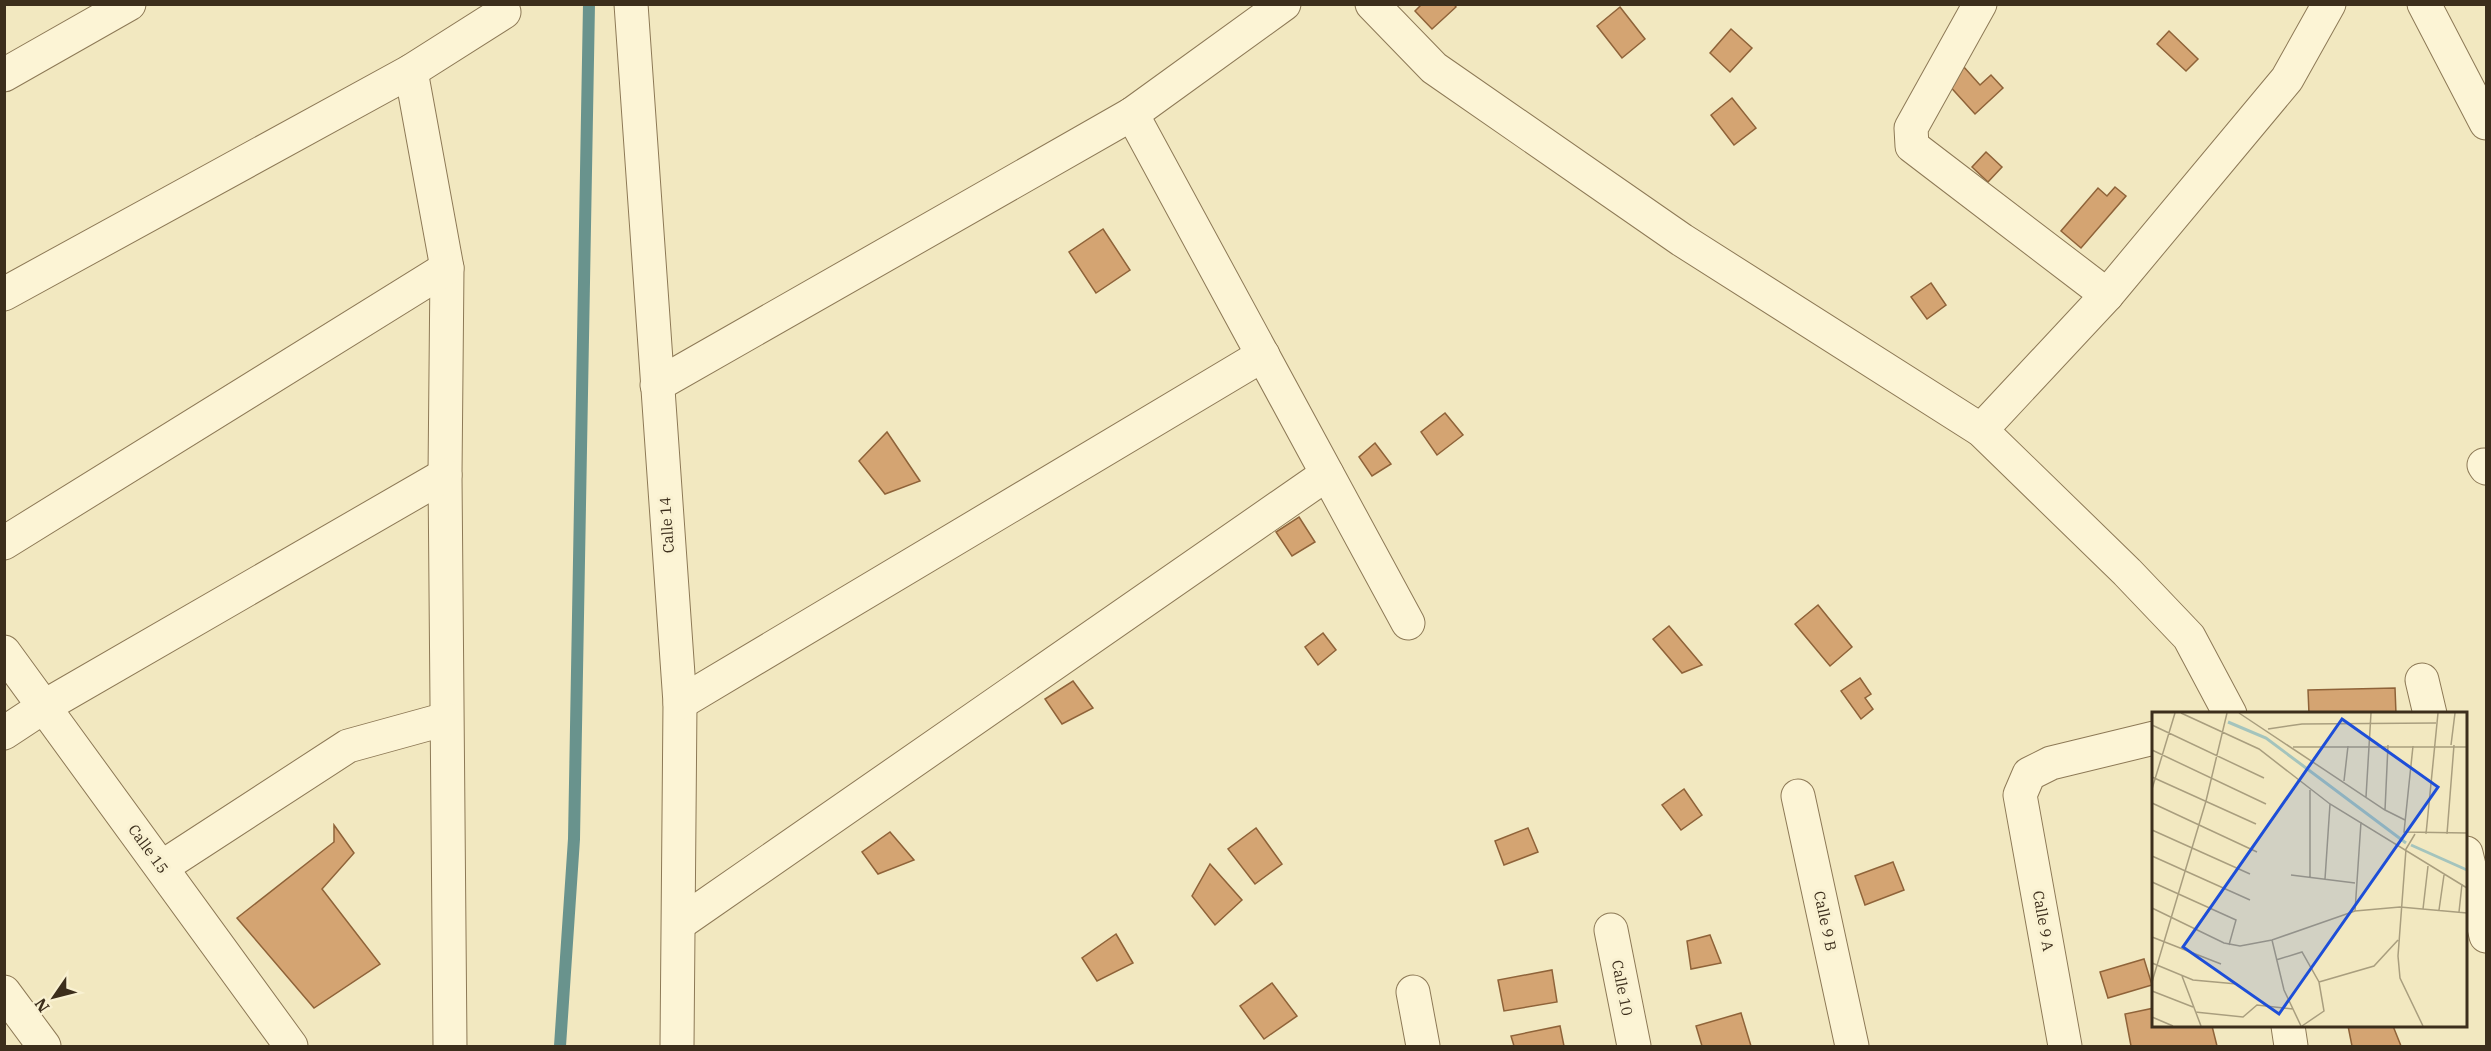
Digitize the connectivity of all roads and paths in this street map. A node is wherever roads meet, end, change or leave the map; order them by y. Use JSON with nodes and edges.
{"nodes":[{"id":1,"x":129,"y":4,"type":"edge"},
{"id":2,"x":631,"y":4,"type":"edge"},
{"id":3,"x":1284,"y":4,"type":"edge"},
{"id":4,"x":1372,"y":4,"type":"edge"},
{"id":5,"x":1980,"y":4,"type":"edge"},
{"id":6,"x":2329,"y":4,"type":"edge"},
{"id":7,"x":2424,"y":4,"type":"edge"},
{"id":8,"x":503,"y":8,"type":"edge"},
{"id":9,"x":411,"y":71,"type":"junction"},
{"id":10,"x":4,"y":75,"type":"edge"},
{"id":11,"x":1132,"y":114,"type":"junction"},
{"id":12,"x":2487,"y":123,"type":"edge"},
{"id":13,"x":447,"y":268,"type":"junction"},
{"id":14,"x":4,"y":294,"type":"edge"},
{"id":15,"x":2107,"y":295,"type":"junction"},
{"id":16,"x":1263,"y":355,"type":"junction"},
{"id":17,"x":657,"y":385,"type":"junction"},
{"id":18,"x":1981,"y":430,"type":"junction"},
{"id":19,"x":1328,"y":474,"type":"junction"},
{"id":20,"x":445,"y":475,"type":"junction"},
{"id":21,"x":4,"y":543,"type":"edge"},
{"id":22,"x":1408,"y":623,"type":"dead end"},
{"id":23,"x":4,"y":652,"type":"edge"},
{"id":24,"x":2421,"y":680,"type":"dead end"},
{"id":25,"x":680,"y":703,"type":"junction"},
{"id":26,"x":45,"y":706,"type":"junction"},
{"id":27,"x":2229,"y":712,"type":"edge"},
{"id":28,"x":2429,"y":712,"type":"edge"},
{"id":29,"x":447,"y":719,"type":"junction"},
{"id":30,"x":4,"y":733,"type":"edge"},
{"id":31,"x":2152,"y":738,"type":"edge"},
{"id":32,"x":1798,"y":796,"type":"dead end"},
{"id":33,"x":2467,"y":857,"type":"edge"},
{"id":34,"x":162,"y":867,"type":"junction"},
{"id":35,"x":680,"y":923,"type":"junction"},
{"id":36,"x":1611,"y":930,"type":"dead end"},
{"id":37,"x":2487,"y":936,"type":"edge"},
{"id":38,"x":4,"y":992,"type":"edge"},
{"id":39,"x":1413,"y":992,"type":"dead end"},
{"id":40,"x":2288,"y":1027,"type":"edge"},
{"id":41,"x":44,"y":1047,"type":"edge"},
{"id":42,"x":291,"y":1047,"type":"edge"},
{"id":43,"x":450,"y":1047,"type":"edge"},
{"id":44,"x":678,"y":1047,"type":"edge"},
{"id":45,"x":1423,"y":1047,"type":"edge"},
{"id":46,"x":1634,"y":1047,"type":"edge"},
{"id":47,"x":1852,"y":1047,"type":"edge"},
{"id":48,"x":2065,"y":1047,"type":"edge"},
{"id":49,"x":2291,"y":1047,"type":"edge"}],
"edges":[{"from":1,"to":10,"type":"street"},
{"from":2,"to":17,"type":"street","name":"Calle 14"},
{"from":3,"to":11,"type":"street"},
{"from":4,"to":18,"type":"street"},
{"from":5,"to":15,"type":"street"},
{"from":6,"to":15,"type":"street"},
{"from":7,"to":12,"type":"street"},
{"from":8,"to":9,"type":"street"},
{"from":9,"to":13,"type":"street"},
{"from":9,"to":14,"type":"street"},
{"from":11,"to":16,"type":"street"},
{"from":11,"to":17,"type":"street"},
{"from":13,"to":20,"type":"street"},
{"from":13,"to":21,"type":"street"},
{"from":15,"to":18,"type":"street"},
{"from":16,"to":19,"type":"street"},
{"from":16,"to":25,"type":"street"},
{"from":17,"to":25,"type":"street","name":"Calle 14"},
{"from":18,"to":27,"type":"street"},
{"from":19,"to":22,"type":"street"},
{"from":19,"to":35,"type":"street"},
{"from":20,"to":26,"type":"street"},
{"from":20,"to":29,"type":"street"},
{"from":23,"to":26,"type":"street","name":"Calle 15"},
{"from":24,"to":28,"type":"street"},
{"from":25,"to":35,"type":"street","name":"Calle 14"},
{"from":26,"to":30,"type":"street"},
{"from":26,"to":34,"type":"street","name":"Calle 15"},
{"from":29,"to":34,"type":"street"},
{"from":29,"to":43,"type":"street"},
{"from":31,"to":48,"type":"street","name":"Calle 9 A"},
{"from":32,"to":47,"type":"street","name":"Calle 9 B"},
{"from":33,"to":37,"type":"street"},
{"from":34,"to":42,"type":"street","name":"Calle 15"},
{"from":35,"to":44,"type":"street","name":"Calle 14"},
{"from":36,"to":46,"type":"street","name":"Calle 10"},
{"from":38,"to":41,"type":"street"},
{"from":39,"to":45,"type":"street"},
{"from":40,"to":49,"type":"street"}]}
